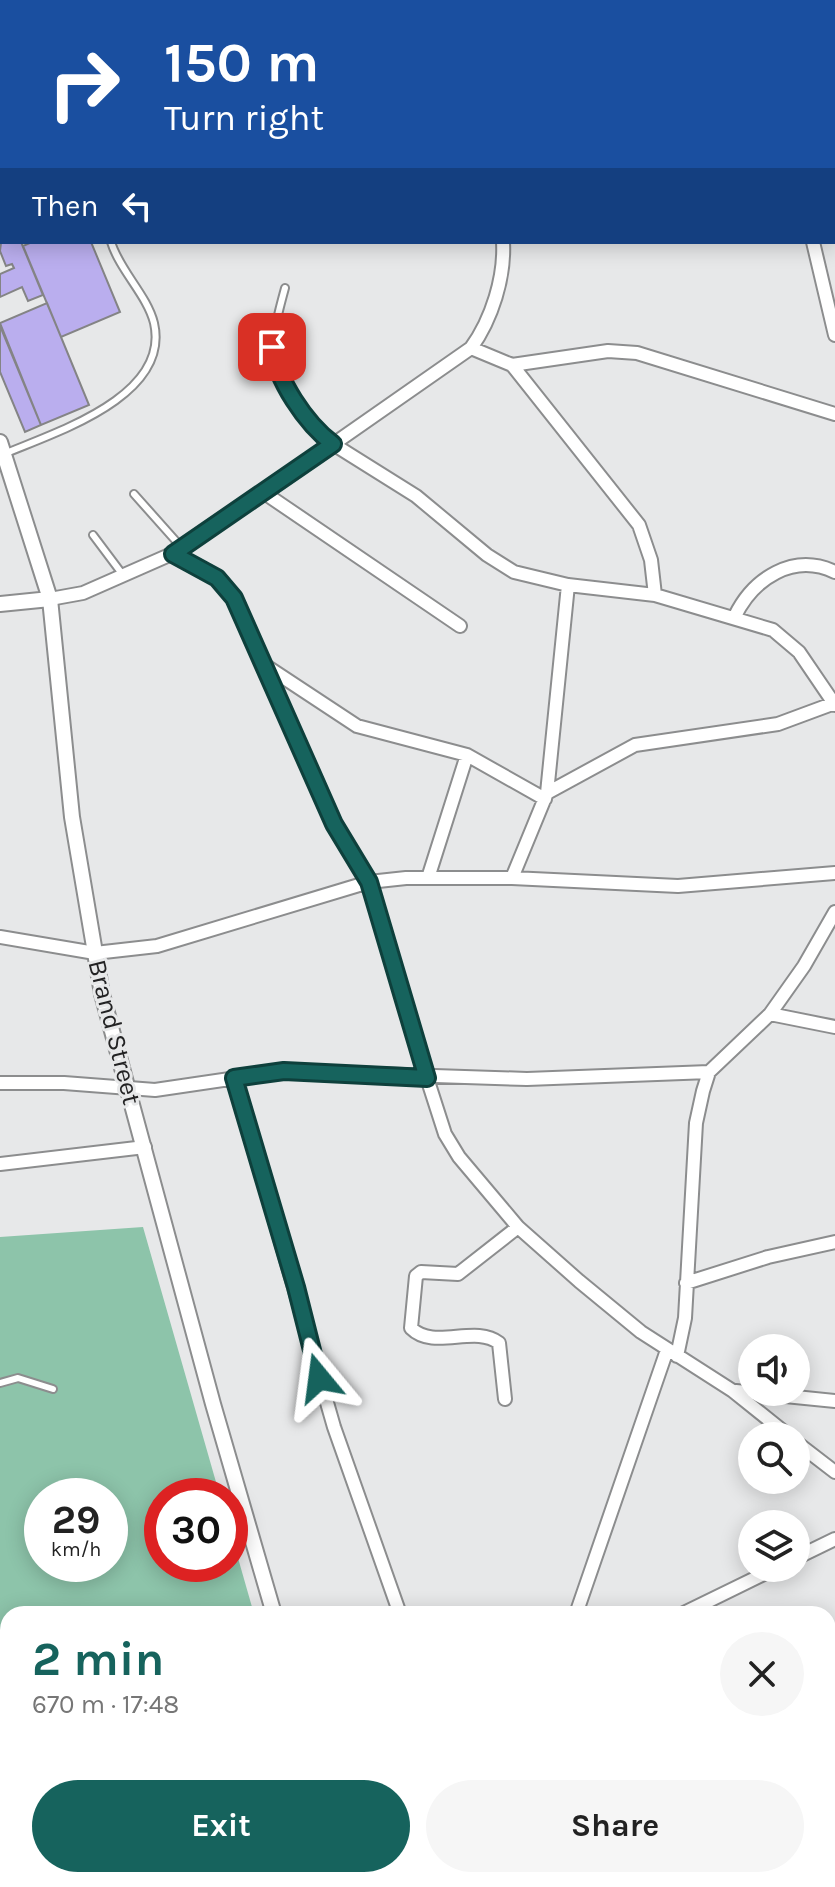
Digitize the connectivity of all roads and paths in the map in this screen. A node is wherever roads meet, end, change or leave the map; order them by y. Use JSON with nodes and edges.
{"nodes":[{"id":1,"x":112,"y":244,"type":"edge"},
{"id":2,"x":503,"y":244,"type":"edge"},
{"id":3,"x":813,"y":244,"type":"edge"},
{"id":4,"x":285,"y":288,"type":"dead end"},
{"id":5,"x":835,"y":335,"type":"edge"},
{"id":6,"x":471,"y":348,"type":"junction"},
{"id":7,"x":512,"y":365,"type":"junction"},
{"id":8,"x":835,"y":414,"type":"edge"},
{"id":9,"x":333,"y":444,"type":"junction"},
{"id":10,"x":2,"y":448,"type":"edge"},
{"id":11,"x":263,"y":492,"type":"junction"},
{"id":12,"x":134,"y":494,"type":"dead end"},
{"id":13,"x":93,"y":535,"type":"dead end"},
{"id":14,"x":178,"y":551,"type":"junction"},
{"id":15,"x":835,"y":572,"type":"edge"},
{"id":16,"x":123,"y":575,"type":"junction"},
{"id":17,"x":568,"y":585,"type":"junction"},
{"id":18,"x":655,"y":595,"type":"junction"},
{"id":19,"x":50,"y":599,"type":"junction"},
{"id":20,"x":0,"y":604,"type":"edge"},
{"id":21,"x":735,"y":616,"type":"junction"},
{"id":22,"x":460,"y":626,"type":"dead end"},
{"id":23,"x":262,"y":663,"type":"junction"},
{"id":24,"x":834,"y":704,"type":"edge"},
{"id":25,"x":467,"y":755,"type":"junction"},
{"id":26,"x":546,"y":796,"type":"junction"},
{"id":27,"x":835,"y":873,"type":"edge"},
{"id":28,"x":428,"y":878,"type":"junction"},
{"id":29,"x":512,"y":878,"type":"junction"},
{"id":30,"x":369,"y":882,"type":"junction"},
{"id":31,"x":835,"y":912,"type":"edge"},
{"id":32,"x":0,"y":937,"type":"edge"},
{"id":33,"x":95,"y":953,"type":"junction"},
{"id":34,"x":770,"y":1014,"type":"junction"},
{"id":35,"x":835,"y":1027,"type":"edge"},
{"id":36,"x":709,"y":1072,"type":"junction"},
{"id":37,"x":234,"y":1078,"type":"junction"},
{"id":38,"x":427,"y":1078,"type":"junction"},
{"id":39,"x":0,"y":1083,"type":"edge"},
{"id":40,"x":129,"y":1088,"type":"junction"},
{"id":41,"x":145,"y":1147,"type":"junction"},
{"id":42,"x":0,"y":1164,"type":"edge"},
{"id":43,"x":518,"y":1227,"type":"junction"},
{"id":44,"x":835,"y":1242,"type":"edge"},
{"id":45,"x":686,"y":1283,"type":"junction"},
{"id":46,"x":672,"y":1353,"type":"junction"},
{"id":47,"x":0,"y":1383,"type":"edge"},
{"id":48,"x":53,"y":1389,"type":"dead end"},
{"id":49,"x":733,"y":1391,"type":"junction"},
{"id":50,"x":505,"y":1399,"type":"dead end"},
{"id":51,"x":835,"y":1401,"type":"edge"},
{"id":52,"x":772,"y":1422,"type":"edge"},
{"id":53,"x":810,"y":1453,"type":"edge"},
{"id":54,"x":835,"y":1472,"type":"edge"},
{"id":55,"x":835,"y":1539,"type":"edge"},
{"id":56,"x":810,"y":1551,"type":"edge"},
{"id":57,"x":747,"y":1582,"type":"edge"},
{"id":58,"x":272,"y":1606,"type":"edge"},
{"id":59,"x":397,"y":1606,"type":"edge"},
{"id":60,"x":579,"y":1606,"type":"edge"},
{"id":61,"x":698,"y":1606,"type":"edge"}],
"edges":[{"from":1,"to":10,"type":"lane"},
{"from":2,"to":6,"type":"street"},
{"from":3,"to":5,"type":"street"},
{"from":4,"to":9,"type":"lane"},
{"from":6,"to":7,"type":"street"},
{"from":6,"to":9,"type":"street"},
{"from":7,"to":8,"type":"street"},
{"from":7,"to":18,"type":"street"},
{"from":9,"to":11,"type":"street"},
{"from":9,"to":17,"type":"street"},
{"from":10,"to":19,"type":"street","name":"Brand Street"},
{"from":11,"to":14,"type":"street"},
{"from":11,"to":22,"type":"street"},
{"from":12,"to":14,"type":"lane"},
{"from":13,"to":16,"type":"lane"},
{"from":14,"to":16,"type":"street"},
{"from":14,"to":23,"type":"street"},
{"from":15,"to":21,"type":"street"},
{"from":16,"to":19,"type":"street"},
{"from":17,"to":18,"type":"street"},
{"from":17,"to":26,"type":"street"},
{"from":18,"to":21,"type":"street"},
{"from":19,"to":20,"type":"street"},
{"from":19,"to":33,"type":"street","name":"Brand Street"},
{"from":21,"to":24,"type":"street"},
{"from":23,"to":25,"type":"street"},
{"from":23,"to":30,"type":"street"},
{"from":24,"to":26,"type":"street"},
{"from":25,"to":26,"type":"street"},
{"from":25,"to":28,"type":"street"},
{"from":26,"to":29,"type":"street"},
{"from":27,"to":29,"type":"street"},
{"from":28,"to":29,"type":"street"},
{"from":28,"to":30,"type":"street"},
{"from":30,"to":33,"type":"street"},
{"from":30,"to":38,"type":"street"},
{"from":31,"to":34,"type":"street"},
{"from":32,"to":33,"type":"street"},
{"from":33,"to":40,"type":"street","name":"Brand Street"},
{"from":34,"to":35,"type":"street"},
{"from":34,"to":36,"type":"street"},
{"from":36,"to":38,"type":"street"},
{"from":36,"to":45,"type":"street"},
{"from":37,"to":38,"type":"street"},
{"from":37,"to":40,"type":"street"},
{"from":37,"to":59,"type":"street"},
{"from":38,"to":43,"type":"street"},
{"from":39,"to":40,"type":"street"},
{"from":40,"to":41,"type":"street","name":"Brand Street"},
{"from":41,"to":42,"type":"street"},
{"from":41,"to":58,"type":"street","name":"Brand Street"},
{"from":43,"to":46,"type":"street"},
{"from":43,"to":50,"type":"street"},
{"from":44,"to":45,"type":"street"},
{"from":45,"to":46,"type":"street"},
{"from":46,"to":49,"type":"street"},
{"from":46,"to":60,"type":"street"},
{"from":47,"to":48,"type":"lane"},
{"from":49,"to":51,"type":"street"},
{"from":49,"to":52,"type":"street"},
{"from":53,"to":54,"type":"street"},
{"from":55,"to":56,"type":"street"},
{"from":57,"to":61,"type":"street"}]}
